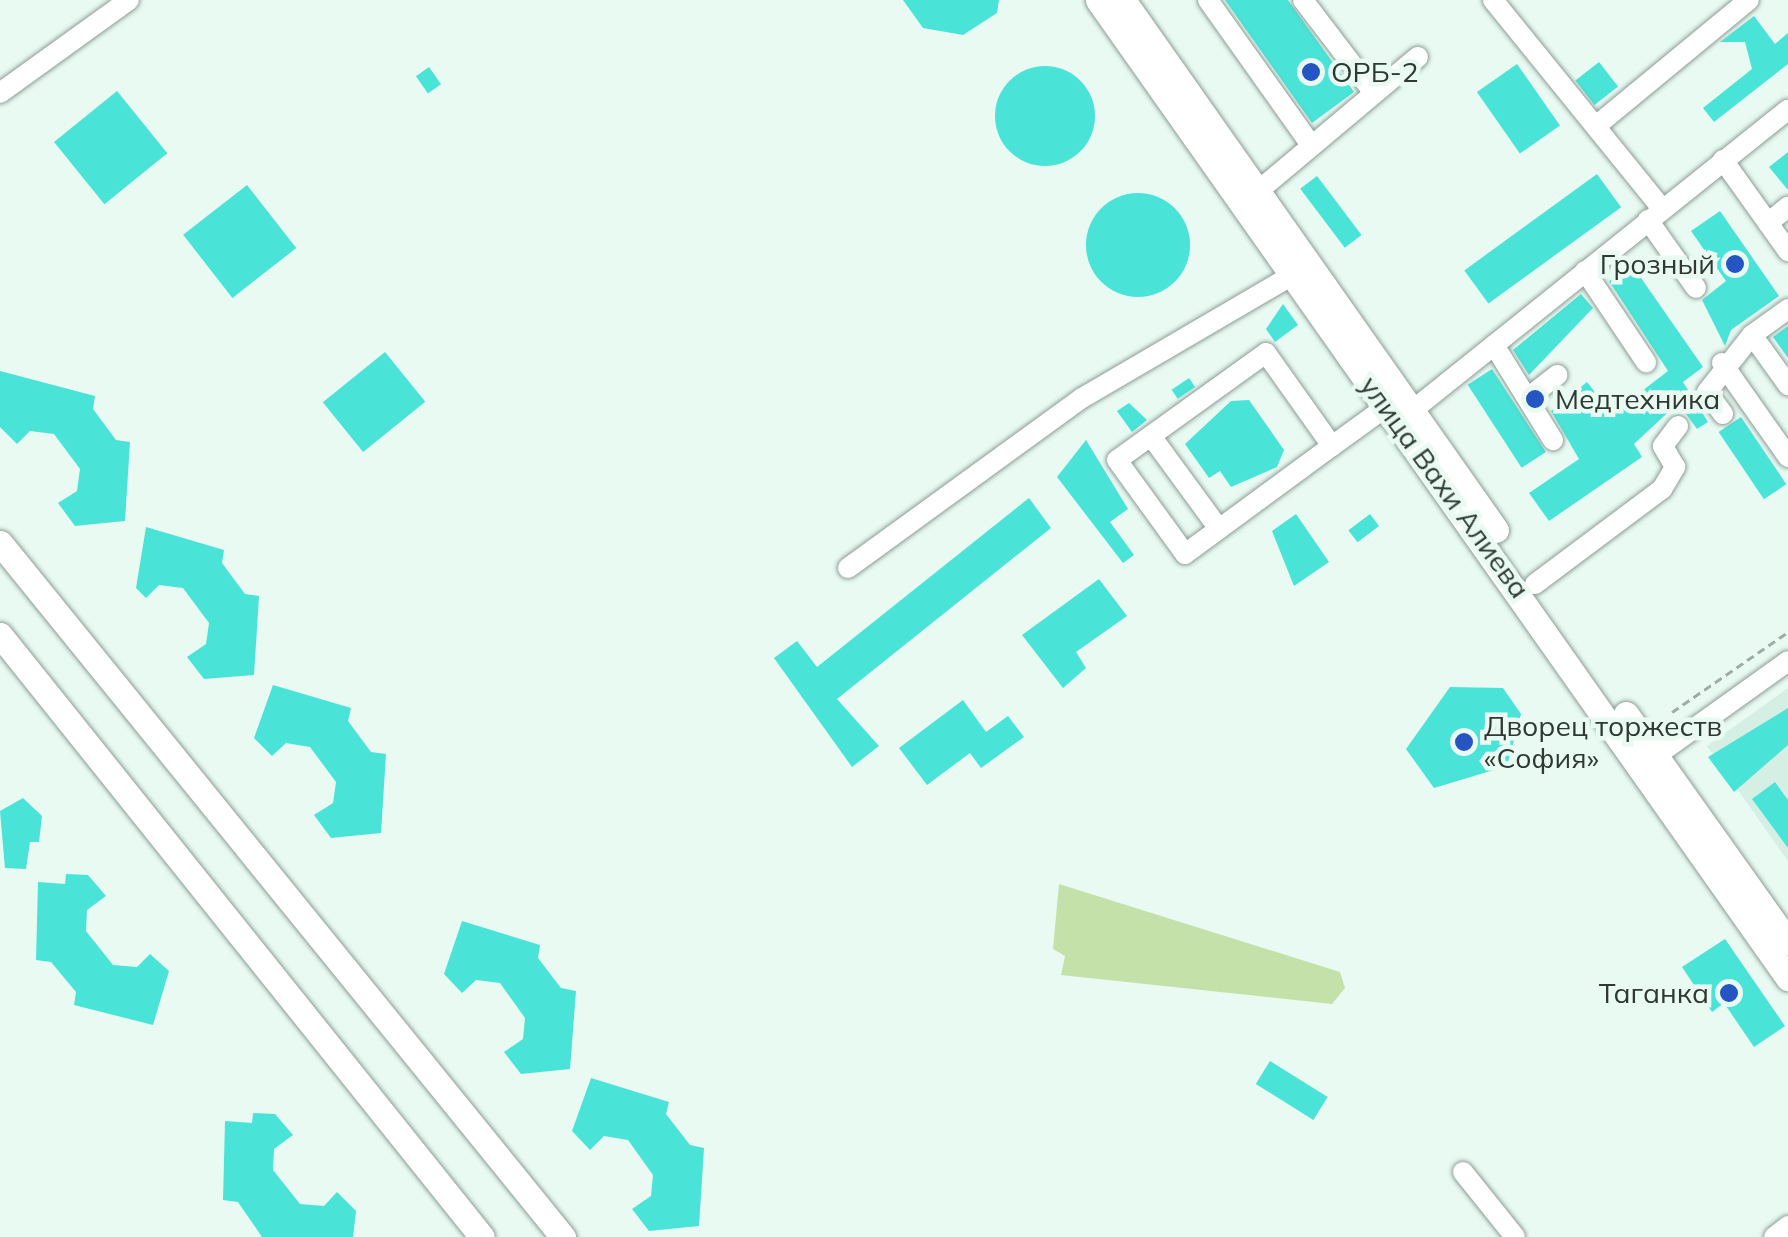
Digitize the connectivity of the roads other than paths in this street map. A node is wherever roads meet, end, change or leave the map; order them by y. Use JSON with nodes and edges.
{"nodes":[{"id":1,"x":129,"y":0,"type":"edge"},
{"id":2,"x":1098,"y":0,"type":"edge"},
{"id":3,"x":1123,"y":0,"type":"edge"},
{"id":4,"x":1208,"y":0,"type":"edge"},
{"id":5,"x":1303,"y":0,"type":"edge"},
{"id":6,"x":1750,"y":0,"type":"edge"},
{"id":7,"x":1495,"y":1,"type":"edge"},
{"id":8,"x":1418,"y":57,"type":"dead end"},
{"id":9,"x":0,"y":92,"type":"edge"},
{"id":10,"x":1373,"y":92,"type":"junction"},
{"id":11,"x":1788,"y":110,"type":"edge"},
{"id":12,"x":1596,"y":126,"type":"junction"},
{"id":13,"x":1309,"y":142,"type":"junction"},
{"id":14,"x":1722,"y":160,"type":"junction"},
{"id":15,"x":1257,"y":192,"type":"junction"},
{"id":16,"x":1788,"y":207,"type":"edge"},
{"id":17,"x":1655,"y":214,"type":"junction"},
{"id":18,"x":1768,"y":223,"type":"junction"},
{"id":19,"x":1788,"y":251,"type":"edge"},
{"id":20,"x":1585,"y":271,"type":"junction"},
{"id":21,"x":1294,"y":274,"type":"junction"},
{"id":22,"x":1696,"y":288,"type":"dead end"},
{"id":23,"x":1788,"y":309,"type":"edge"},
{"id":24,"x":1752,"y":334,"type":"junction"},
{"id":25,"x":1494,"y":344,"type":"junction"},
{"id":26,"x":1646,"y":362,"type":"dead end"},
{"id":27,"x":1722,"y":363,"type":"junction"},
{"id":28,"x":1557,"y":375,"type":"dead end"},
{"id":29,"x":1788,"y":386,"type":"edge"},
{"id":30,"x":1533,"y":394,"type":"junction"},
{"id":31,"x":1399,"y":413,"type":"junction"},
{"id":32,"x":1724,"y":414,"type":"dead end"},
{"id":33,"x":1678,"y":426,"type":"dead end"},
{"id":34,"x":1151,"y":436,"type":"junction"},
{"id":35,"x":1554,"y":440,"type":"dead end"},
{"id":36,"x":1332,"y":446,"type":"junction"},
{"id":37,"x":1788,"y":457,"type":"edge"},
{"id":38,"x":1219,"y":529,"type":"junction"},
{"id":39,"x":0,"y":543,"type":"edge"},
{"id":40,"x":848,"y":568,"type":"dead end"},
{"id":41,"x":1535,"y":584,"type":"junction"},
{"id":42,"x":0,"y":636,"type":"edge"},
{"id":43,"x":1788,"y":660,"type":"edge"},
{"id":44,"x":1649,"y":761,"type":"junction"},
{"id":45,"x":1788,"y":942,"type":"edge"},
{"id":46,"x":1788,"y":978,"type":"edge"},
{"id":47,"x":1463,"y":1172,"type":"dead end"},
{"id":48,"x":1788,"y":1226,"type":"edge"},
{"id":49,"x":482,"y":1237,"type":"edge"},
{"id":50,"x":563,"y":1237,"type":"edge"},
{"id":51,"x":1514,"y":1237,"type":"edge"},
{"id":52,"x":1774,"y":1237,"type":"edge"}],
"edges":[{"from":1,"to":9,"type":"street"},
{"from":2,"to":21,"type":"main road","name":"улица Вахи Алиева"},
{"from":3,"to":15,"type":"main road","name":"улица Вахи Алиева"},
{"from":4,"to":13,"type":"street"},
{"from":5,"to":10,"type":"street"},
{"from":6,"to":12,"type":"street"},
{"from":7,"to":12,"type":"street"},
{"from":8,"to":10,"type":"street"},
{"from":10,"to":13,"type":"street"},
{"from":11,"to":14,"type":"street"},
{"from":12,"to":17,"type":"street"},
{"from":13,"to":15,"type":"street"},
{"from":14,"to":17,"type":"street"},
{"from":14,"to":18,"type":"street"},
{"from":15,"to":31,"type":"main road","name":"улица Вахи Алиева"},
{"from":16,"to":18,"type":"street"},
{"from":17,"to":20,"type":"street"},
{"from":17,"to":22,"type":"street"},
{"from":18,"to":19,"type":"street"},
{"from":20,"to":25,"type":"street"},
{"from":20,"to":26,"type":"street"},
{"from":21,"to":31,"type":"main road","name":"улица Вахи Алиева"},
{"from":21,"to":40,"type":"street"},
{"from":23,"to":24,"type":"street"},
{"from":24,"to":27,"type":"street"},
{"from":24,"to":29,"type":"street"},
{"from":25,"to":30,"type":"street"},
{"from":25,"to":31,"type":"street"},
{"from":27,"to":32,"type":"street"},
{"from":27,"to":37,"type":"street"},
{"from":28,"to":30,"type":"street"},
{"from":30,"to":35,"type":"street"},
{"from":31,"to":36,"type":"street"},
{"from":31,"to":41,"type":"main road","name":"улица Вахи Алиева"},
{"from":31,"to":44,"type":"main road","name":"улица Вахи Алиева"},
{"from":33,"to":41,"type":"street"},
{"from":34,"to":36,"type":"street"},
{"from":34,"to":38,"type":"street"},
{"from":34,"to":38,"type":"street"},
{"from":36,"to":38,"type":"street"},
{"from":39,"to":50,"type":"main road"},
{"from":41,"to":44,"type":"main road","name":"улица Вахи Алиева"},
{"from":42,"to":49,"type":"main road"},
{"from":43,"to":44,"type":"street"},
{"from":44,"to":45,"type":"main road","name":"улица Вахи Алиева"},
{"from":44,"to":46,"type":"main road","name":"улица Вахи Алиева"},
{"from":47,"to":51,"type":"street"},
{"from":48,"to":52,"type":"street"}]}
